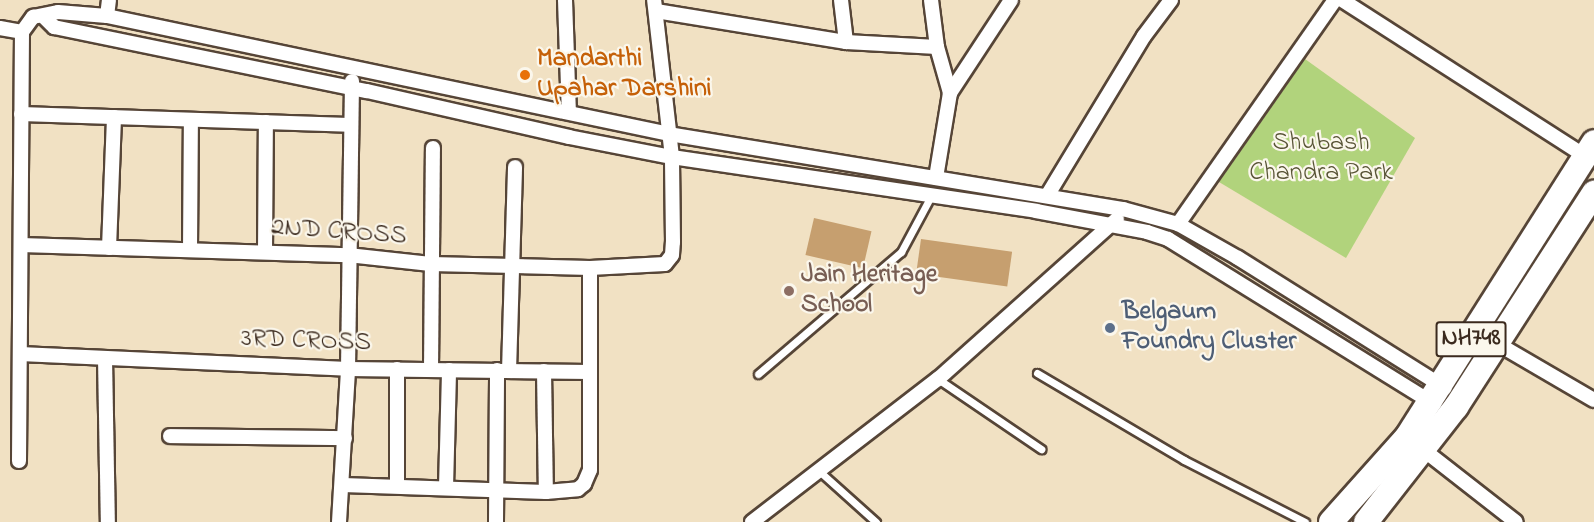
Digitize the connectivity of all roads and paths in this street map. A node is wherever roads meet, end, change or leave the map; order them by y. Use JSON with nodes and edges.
{"nodes":[{"id":1,"x":109,"y":0,"type":"edge"},
{"id":2,"x":565,"y":0,"type":"edge"},
{"id":3,"x":841,"y":0,"type":"edge"},
{"id":4,"x":931,"y":0,"type":"edge"},
{"id":5,"x":1011,"y":0,"type":"edge"},
{"id":6,"x":1171,"y":0,"type":"edge"},
{"id":7,"x":1335,"y":0,"type":"edge"},
{"id":8,"x":1342,"y":0,"type":"edge"},
{"id":9,"x":655,"y":6,"type":"edge"},
{"id":10,"x":43,"y":16,"type":"junction"},
{"id":11,"x":107,"y":16,"type":"junction"},
{"id":12,"x":0,"y":28,"type":"edge"},
{"id":13,"x":22,"y":32,"type":"junction"},
{"id":14,"x":846,"y":42,"type":"junction"},
{"id":15,"x":937,"y":47,"type":"junction"},
{"id":16,"x":353,"y":69,"type":"junction"},
{"id":17,"x":351,"y":87,"type":"junction"},
{"id":18,"x":950,"y":93,"type":"junction"},
{"id":19,"x":569,"y":112,"type":"junction"},
{"id":20,"x":21,"y":114,"type":"junction"},
{"id":21,"x":114,"y":117,"type":"junction"},
{"id":22,"x":191,"y":120,"type":"junction"},
{"id":23,"x":266,"y":122,"type":"junction"},
{"id":24,"x":349,"y":125,"type":"junction"},
{"id":25,"x":669,"y":134,"type":"junction"},
{"id":26,"x":433,"y":148,"type":"dead end"},
{"id":27,"x":1590,"y":149,"type":"edge"},
{"id":28,"x":672,"y":157,"type":"junction"},
{"id":29,"x":515,"y":167,"type":"dead end"},
{"id":30,"x":936,"y":178,"type":"junction"},
{"id":31,"x":1594,"y":193,"type":"edge"},
{"id":32,"x":932,"y":196,"type":"junction"},
{"id":33,"x":1047,"y":196,"type":"junction"},
{"id":34,"x":1123,"y":209,"type":"junction"},
{"id":35,"x":1115,"y":225,"type":"junction"},
{"id":36,"x":1178,"y":225,"type":"junction"},
{"id":37,"x":21,"y":245,"type":"junction"},
{"id":38,"x":109,"y":248,"type":"junction"},
{"id":39,"x":190,"y":250,"type":"junction"},
{"id":40,"x":265,"y":252,"type":"junction"},
{"id":41,"x":348,"y":255,"type":"junction"},
{"id":42,"x":431,"y":264,"type":"junction"},
{"id":43,"x":512,"y":266,"type":"junction"},
{"id":44,"x":590,"y":268,"type":"junction"},
{"id":45,"x":1497,"y":344,"type":"junction"},
{"id":46,"x":20,"y":354,"type":"junction"},
{"id":47,"x":105,"y":358,"type":"junction"},
{"id":48,"x":348,"y":369,"type":"junction"},
{"id":49,"x":397,"y":369,"type":"junction"},
{"id":50,"x":431,"y":370,"type":"junction"},
{"id":51,"x":449,"y":370,"type":"junction"},
{"id":52,"x":503,"y":371,"type":"junction"},
{"id":53,"x":544,"y":371,"type":"junction"},
{"id":54,"x":590,"y":372,"type":"junction"},
{"id":55,"x":1038,"y":373,"type":"dead end"},
{"id":56,"x":758,"y":374,"type":"dead end"},
{"id":57,"x":938,"y":379,"type":"junction"},
{"id":58,"x":1436,"y":394,"type":"junction"},
{"id":59,"x":1594,"y":400,"type":"edge"},
{"id":60,"x":1456,"y":407,"type":"junction"},
{"id":61,"x":170,"y":436,"type":"dead end"},
{"id":62,"x":345,"y":438,"type":"junction"},
{"id":63,"x":1041,"y":449,"type":"dead end"},
{"id":64,"x":1425,"y":451,"type":"junction"},
{"id":65,"x":19,"y":461,"type":"dead end"},
{"id":66,"x":818,"y":470,"type":"junction"},
{"id":67,"x":343,"y":485,"type":"junction"},
{"id":68,"x":397,"y":486,"type":"junction"},
{"id":69,"x":446,"y":487,"type":"junction"},
{"id":70,"x":496,"y":488,"type":"junction"},
{"id":71,"x":546,"y":492,"type":"junction"},
{"id":72,"x":108,"y":522,"type":"edge"},
{"id":73,"x":339,"y":522,"type":"edge"},
{"id":74,"x":496,"y":522,"type":"edge"},
{"id":75,"x":752,"y":522,"type":"edge"},
{"id":76,"x":876,"y":522,"type":"edge"},
{"id":77,"x":1305,"y":522,"type":"edge"},
{"id":78,"x":1331,"y":522,"type":"edge"},
{"id":79,"x":1366,"y":522,"type":"edge"},
{"id":80,"x":1516,"y":522,"type":"edge"}],
"edges":[{"from":1,"to":11,"type":"street"},
{"from":2,"to":19,"type":"street"},
{"from":3,"to":14,"type":"street"},
{"from":4,"to":15,"type":"street"},
{"from":5,"to":18,"type":"street"},
{"from":6,"to":33,"type":"street"},
{"from":7,"to":36,"type":"street"},
{"from":8,"to":27,"type":"street"},
{"from":9,"to":14,"type":"street"},
{"from":9,"to":25,"type":"street"},
{"from":10,"to":11,"type":"street"},
{"from":10,"to":13,"type":"street"},
{"from":10,"to":17,"type":"street"},
{"from":11,"to":16,"type":"street"},
{"from":12,"to":13,"type":"street"},
{"from":13,"to":20,"type":"street"},
{"from":14,"to":15,"type":"street"},
{"from":15,"to":18,"type":"street"},
{"from":16,"to":17,"type":"street"},
{"from":16,"to":19,"type":"street"},
{"from":17,"to":24,"type":"street"},
{"from":17,"to":28,"type":"street"},
{"from":18,"to":30,"type":"street"},
{"from":19,"to":25,"type":"street"},
{"from":20,"to":21,"type":"street"},
{"from":20,"to":37,"type":"street"},
{"from":21,"to":22,"type":"street"},
{"from":21,"to":38,"type":"street"},
{"from":22,"to":23,"type":"street"},
{"from":22,"to":39,"type":"street"},
{"from":23,"to":24,"type":"street"},
{"from":23,"to":40,"type":"street"},
{"from":24,"to":41,"type":"street"},
{"from":25,"to":28,"type":"street"},
{"from":25,"to":30,"type":"street"},
{"from":26,"to":42,"type":"street"},
{"from":27,"to":58,"type":"highway","number":"NH748"},
{"from":28,"to":32,"type":"street"},
{"from":28,"to":44,"type":"street","name":"2ND CROSS"},
{"from":29,"to":43,"type":"street"},
{"from":30,"to":33,"type":"street"},
{"from":31,"to":45,"type":"highway","number":"NH748"},
{"from":32,"to":35,"type":"street"},
{"from":32,"to":56,"type":"lane"},
{"from":33,"to":34,"type":"street"},
{"from":34,"to":35,"type":"street"},
{"from":34,"to":36,"type":"street"},
{"from":35,"to":57,"type":"street"},
{"from":35,"to":58,"type":"street"},
{"from":36,"to":58,"type":"street"},
{"from":37,"to":38,"type":"street","name":"2ND CROSS"},
{"from":37,"to":46,"type":"street"},
{"from":38,"to":39,"type":"street","name":"2ND CROSS"},
{"from":39,"to":40,"type":"street","name":"2ND CROSS"},
{"from":40,"to":41,"type":"street","name":"2ND CROSS"},
{"from":41,"to":42,"type":"street","name":"2ND CROSS"},
{"from":41,"to":48,"type":"street"},
{"from":42,"to":43,"type":"street","name":"2ND CROSS"},
{"from":42,"to":50,"type":"street"},
{"from":43,"to":44,"type":"street","name":"2ND CROSS"},
{"from":43,"to":52,"type":"street"},
{"from":44,"to":54,"type":"street"},
{"from":45,"to":59,"type":"street"},
{"from":45,"to":60,"type":"highway","number":"NH748"},
{"from":46,"to":47,"type":"street","name":"3RD CROSS"},
{"from":46,"to":65,"type":"street"},
{"from":47,"to":48,"type":"street","name":"3RD CROSS"},
{"from":47,"to":72,"type":"street"},
{"from":48,"to":49,"type":"street","name":"3RD CROSS"},
{"from":48,"to":62,"type":"street"},
{"from":49,"to":50,"type":"street","name":"3RD CROSS"},
{"from":49,"to":68,"type":"street"},
{"from":50,"to":51,"type":"street","name":"3RD CROSS"},
{"from":51,"to":52,"type":"street","name":"3RD CROSS"},
{"from":51,"to":69,"type":"street"},
{"from":52,"to":53,"type":"street","name":"3RD CROSS"},
{"from":52,"to":70,"type":"street"},
{"from":53,"to":54,"type":"street","name":"3RD CROSS"},
{"from":53,"to":71,"type":"street"},
{"from":54,"to":71,"type":"street"},
{"from":55,"to":77,"type":"lane"},
{"from":57,"to":63,"type":"lane"},
{"from":57,"to":66,"type":"street"},
{"from":58,"to":60,"type":"street"},
{"from":58,"to":78,"type":"highway","number":"NH748"},
{"from":60,"to":64,"type":"highway","number":"NH748"},
{"from":61,"to":62,"type":"street"},
{"from":62,"to":67,"type":"street"},
{"from":64,"to":79,"type":"highway","number":"NH748"},
{"from":64,"to":80,"type":"street"},
{"from":66,"to":75,"type":"street"},
{"from":66,"to":76,"type":"lane"},
{"from":67,"to":68,"type":"street"},
{"from":67,"to":73,"type":"street"},
{"from":68,"to":69,"type":"street"},
{"from":69,"to":70,"type":"street"},
{"from":70,"to":71,"type":"street"},
{"from":70,"to":74,"type":"street"}]}
